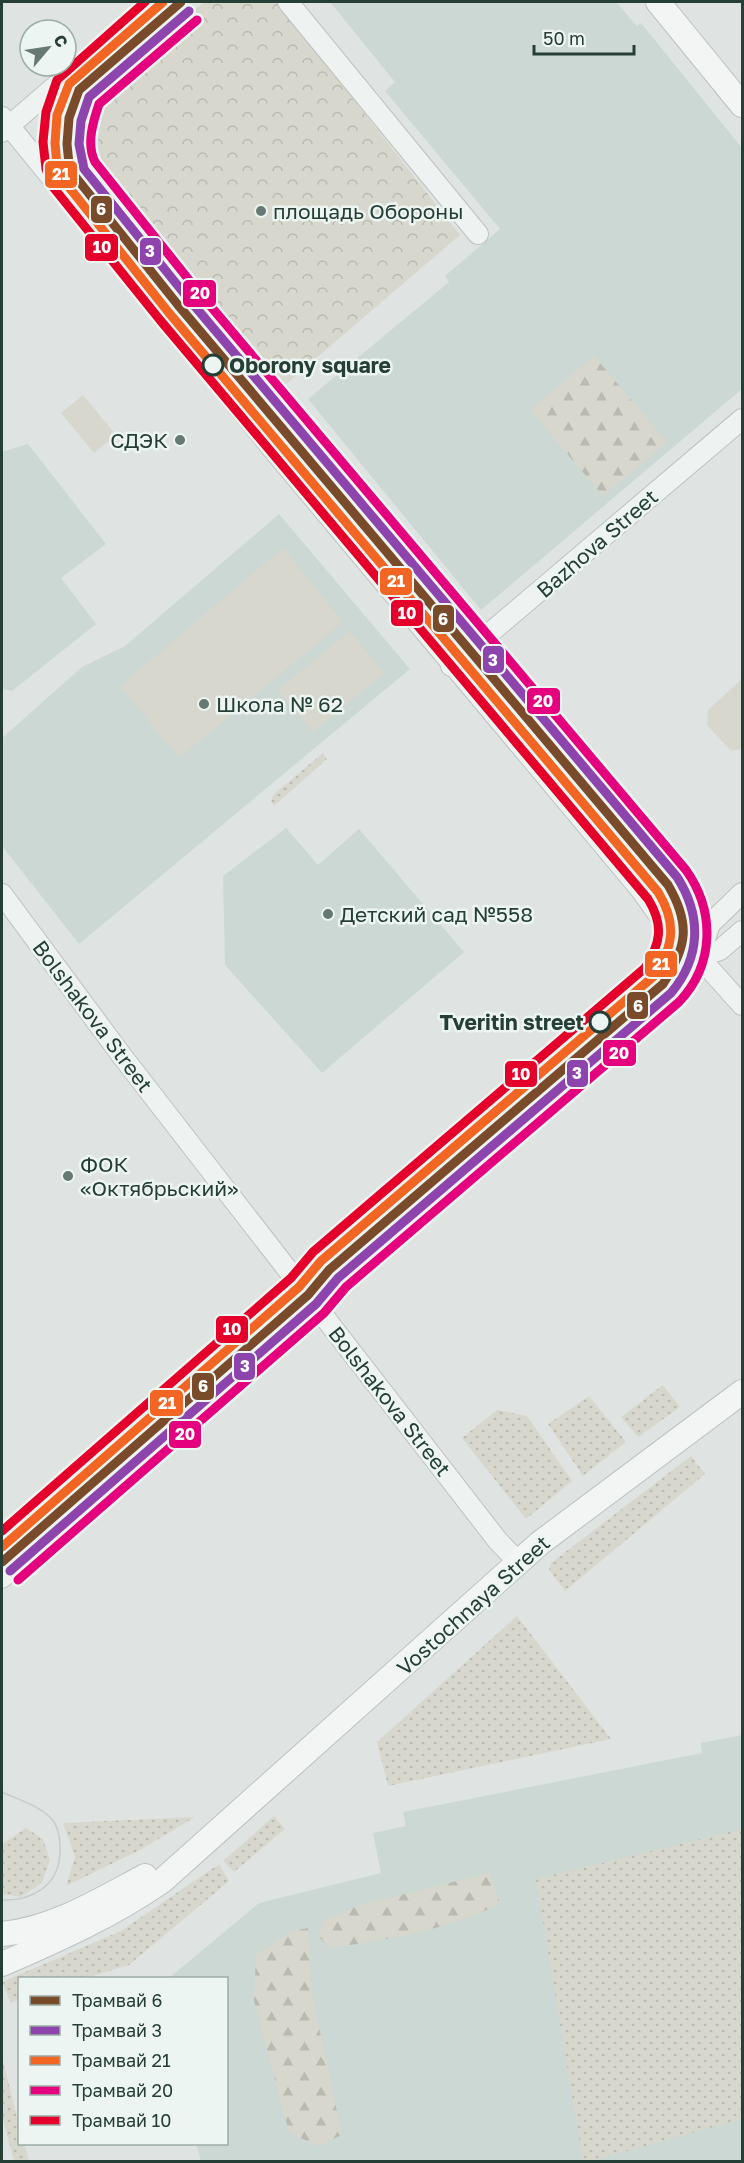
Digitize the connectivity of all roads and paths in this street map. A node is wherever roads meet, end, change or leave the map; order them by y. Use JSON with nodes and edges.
{"nodes":[{"id":1,"x":153,"y":2,"type":"edge"},
{"id":2,"x":288,"y":2,"type":"edge"},
{"id":3,"x":658,"y":2,"type":"edge"},
{"id":4,"x":742,"y":105,"type":"edge"},
{"id":5,"x":4,"y":125,"type":"edge"},
{"id":6,"x":478,"y":234,"type":"dead end"},
{"id":7,"x":742,"y":419,"type":"edge"},
{"id":8,"x":451,"y":666,"type":"junction"},
{"id":9,"x":742,"y":893,"type":"edge"},
{"id":10,"x":2,"y":894,"type":"edge"},
{"id":11,"x":742,"y":931,"type":"edge"},
{"id":12,"x":699,"y":957,"type":"junction"},
{"id":13,"x":742,"y":1005,"type":"edge"},
{"id":14,"x":315,"y":1304,"type":"junction"},
{"id":15,"x":742,"y":1392,"type":"edge"},
{"id":16,"x":519,"y":1563,"type":"junction"},
{"id":17,"x":2,"y":1578,"type":"edge"},
{"id":18,"x":215,"y":1832,"type":"junction"},
{"id":19,"x":3,"y":1934,"type":"edge"},
{"id":20,"x":2,"y":1964,"type":"edge"}],
"edges":[{"from":1,"to":5,"type":"street"},
{"from":2,"to":6,"type":"street"},
{"from":3,"to":4,"type":"main road"},
{"from":5,"to":8,"type":"street"},
{"from":7,"to":8,"type":"street","name":"Bazhova Street"},
{"from":8,"to":12,"type":"street"},
{"from":9,"to":12,"type":"street"},
{"from":10,"to":14,"type":"street","name":"Bolshakova Street"},
{"from":11,"to":12,"type":"street"},
{"from":12,"to":13,"type":"street"},
{"from":12,"to":14,"type":"street"},
{"from":14,"to":16,"type":"street","name":"Bolshakova Street"},
{"from":14,"to":17,"type":"street"},
{"from":15,"to":16,"type":"main road","name":"Vostochnaya Street"},
{"from":16,"to":18,"type":"main road","name":"Vostochnaya Street"},
{"from":18,"to":19,"type":"main road","name":"Vostochnaya Street"},
{"from":18,"to":20,"type":"main road","name":"Vostochnaya Street"}]}
